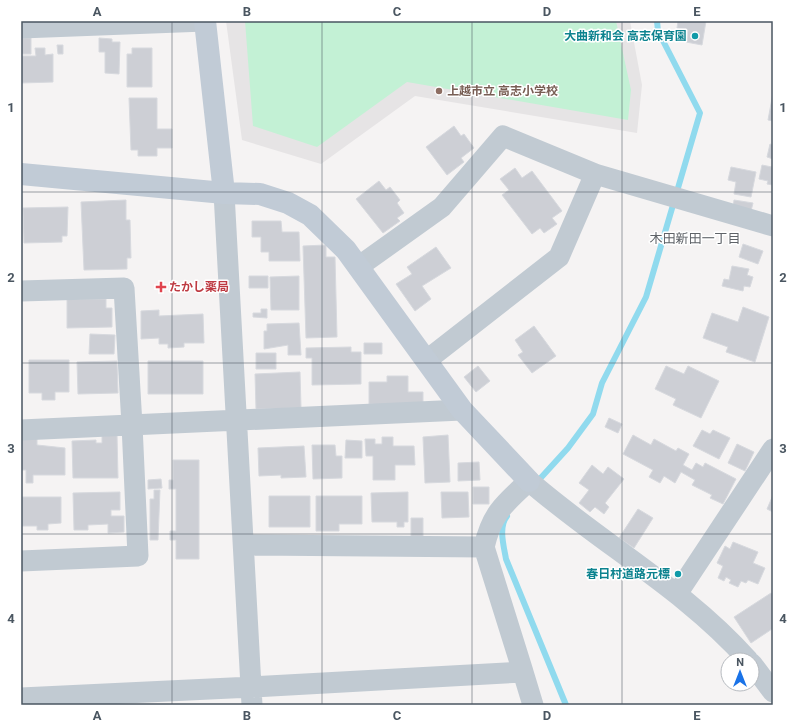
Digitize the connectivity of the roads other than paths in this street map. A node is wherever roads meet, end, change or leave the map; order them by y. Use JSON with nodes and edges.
{"nodes":[{"id":1,"x":205,"y":21,"type":"edge"},
{"id":2,"x":102,"y":22,"type":"edge"},
{"id":3,"x":21,"y":28,"type":"edge"},
{"id":4,"x":21,"y":174,"type":"edge"},
{"id":5,"x":595,"y":174,"type":"junction"},
{"id":6,"x":224,"y":193,"type":"junction"},
{"id":7,"x":773,"y":226,"type":"edge"},
{"id":8,"x":358,"y":267,"type":"junction"},
{"id":9,"x":21,"y":291,"type":"edge"},
{"id":10,"x":427,"y":360,"type":"junction"},
{"id":11,"x":462,"y":410,"type":"junction"},
{"id":12,"x":237,"y":419,"type":"junction"},
{"id":13,"x":132,"y":425,"type":"junction"},
{"id":14,"x":21,"y":430,"type":"edge"},
{"id":15,"x":773,"y":449,"type":"edge"},
{"id":16,"x":530,"y":482,"type":"junction"},
{"id":17,"x":244,"y":545,"type":"junction"},
{"id":18,"x":484,"y":547,"type":"junction"},
{"id":19,"x":21,"y":561,"type":"edge"},
{"id":20,"x":677,"y":594,"type":"junction"},
{"id":21,"x":741,"y":652,"type":"edge"},
{"id":22,"x":523,"y":672,"type":"junction"},
{"id":23,"x":760,"y":675,"type":"edge"},
{"id":24,"x":773,"y":692,"type":"edge"},
{"id":25,"x":252,"y":696,"type":"edge"},
{"id":26,"x":21,"y":698,"type":"edge"},
{"id":27,"x":532,"y":705,"type":"edge"}],
"edges":[{"from":1,"to":2,"type":"street"},
{"from":1,"to":6,"type":"street"},
{"from":2,"to":3,"type":"street"},
{"from":4,"to":6,"type":"street"},
{"from":5,"to":7,"type":"street"},
{"from":5,"to":8,"type":"street"},
{"from":5,"to":10,"type":"street"},
{"from":6,"to":8,"type":"street"},
{"from":6,"to":12,"type":"street"},
{"from":8,"to":10,"type":"street"},
{"from":9,"to":13,"type":"street"},
{"from":10,"to":11,"type":"street"},
{"from":11,"to":12,"type":"street"},
{"from":11,"to":16,"type":"street"},
{"from":12,"to":13,"type":"street"},
{"from":12,"to":17,"type":"street"},
{"from":13,"to":14,"type":"street"},
{"from":13,"to":19,"type":"street"},
{"from":15,"to":20,"type":"street"},
{"from":16,"to":18,"type":"street"},
{"from":16,"to":20,"type":"street"},
{"from":17,"to":18,"type":"street"},
{"from":17,"to":25,"type":"street"},
{"from":18,"to":22,"type":"street"},
{"from":20,"to":21,"type":"street"},
{"from":22,"to":25,"type":"street"},
{"from":22,"to":27,"type":"street"},
{"from":23,"to":24,"type":"street"},
{"from":25,"to":26,"type":"street"}]}
